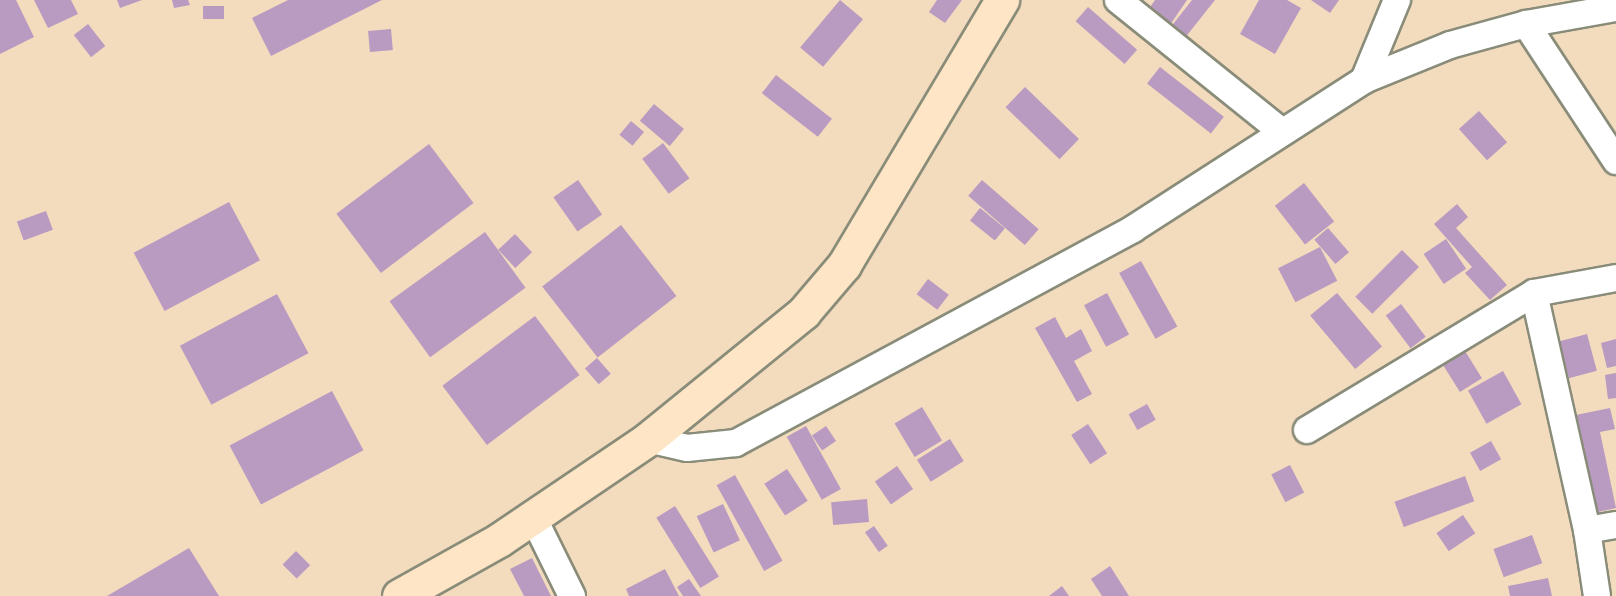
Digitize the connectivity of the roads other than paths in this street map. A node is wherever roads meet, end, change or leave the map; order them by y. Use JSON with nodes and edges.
{"nodes":[{"id":1,"x":1002,"y":0,"type":"edge"},
{"id":2,"x":1118,"y":0,"type":"edge"},
{"id":3,"x":1397,"y":0,"type":"edge"},
{"id":4,"x":1616,"y":8,"type":"edge"},
{"id":5,"x":1526,"y":24,"type":"junction"},
{"id":6,"x":1364,"y":80,"type":"junction"},
{"id":7,"x":1281,"y":131,"type":"junction"},
{"id":8,"x":1616,"y":161,"type":"edge"},
{"id":9,"x":1616,"y":278,"type":"edge"},
{"id":10,"x":1534,"y":293,"type":"junction"},
{"id":11,"x":1307,"y":430,"type":"dead end"},
{"id":12,"x":648,"y":439,"type":"junction"},
{"id":13,"x":533,"y":517,"type":"junction"},
{"id":14,"x":1616,"y":525,"type":"edge"},
{"id":15,"x":1587,"y":530,"type":"junction"},
{"id":16,"x":399,"y":596,"type":"edge"},
{"id":17,"x":572,"y":596,"type":"edge"},
{"id":18,"x":1597,"y":596,"type":"edge"}],
"edges":[{"from":1,"to":12,"type":"street"},
{"from":2,"to":7,"type":"street"},
{"from":3,"to":6,"type":"street"},
{"from":4,"to":5,"type":"street"},
{"from":5,"to":6,"type":"street"},
{"from":5,"to":8,"type":"street"},
{"from":6,"to":7,"type":"street"},
{"from":7,"to":12,"type":"street"},
{"from":9,"to":10,"type":"street"},
{"from":10,"to":11,"type":"street"},
{"from":10,"to":15,"type":"street"},
{"from":12,"to":13,"type":"street"},
{"from":13,"to":16,"type":"street"},
{"from":13,"to":17,"type":"street"},
{"from":14,"to":15,"type":"street"},
{"from":15,"to":18,"type":"street"}]}
